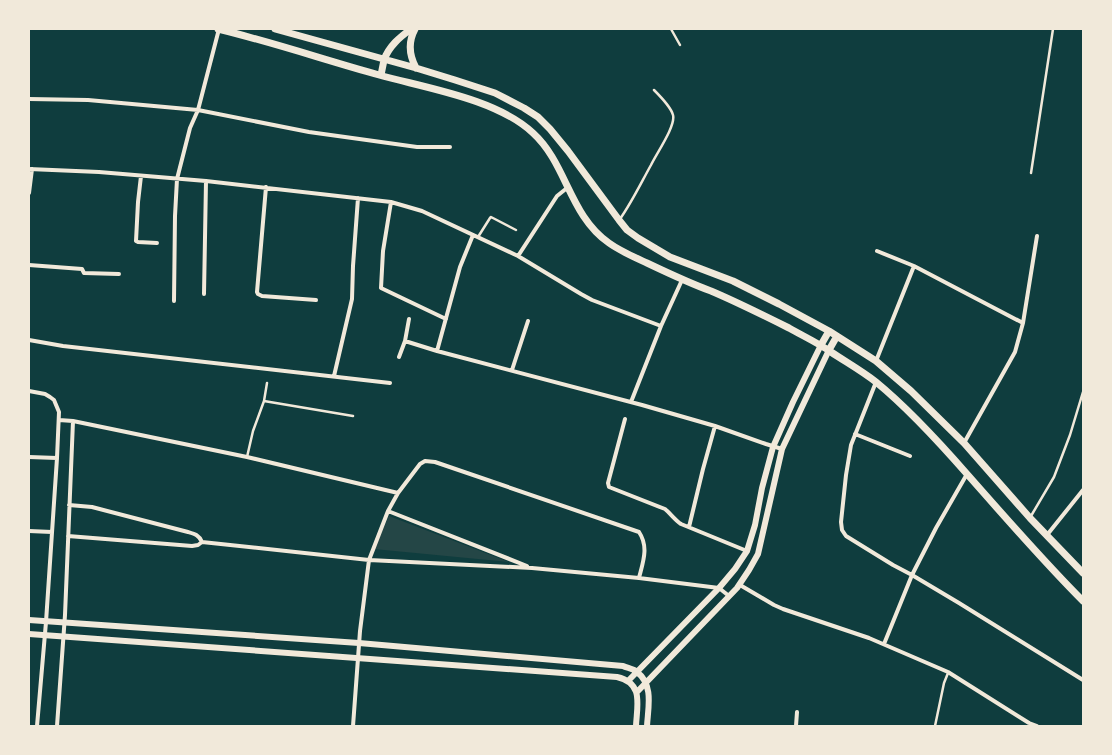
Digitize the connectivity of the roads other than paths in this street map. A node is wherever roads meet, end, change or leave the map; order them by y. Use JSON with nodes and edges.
{"nodes":[{"id":1,"x":219,"y":29,"type":"edge"},
{"id":2,"x":276,"y":29,"type":"edge"},
{"id":3,"x":412,"y":29,"type":"edge"},
{"id":4,"x":415,"y":29,"type":"edge"},
{"id":5,"x":671,"y":29,"type":"edge"},
{"id":6,"x":1053,"y":29,"type":"edge"},
{"id":7,"x":680,"y":45,"type":"dead end"},
{"id":8,"x":384,"y":59,"type":"junction"},
{"id":9,"x":416,"y":68,"type":"junction"},
{"id":10,"x":381,"y":75,"type":"junction"},
{"id":11,"x":654,"y":90,"type":"dead end"},
{"id":12,"x":29,"y":99,"type":"edge"},
{"id":13,"x":198,"y":110,"type":"junction"},
{"id":14,"x":450,"y":147,"type":"dead end"},
{"id":15,"x":31,"y":169,"type":"edge"},
{"id":16,"x":1031,"y":173,"type":"dead end"},
{"id":17,"x":141,"y":176,"type":"junction"},
{"id":18,"x":177,"y":179,"type":"junction"},
{"id":19,"x":206,"y":181,"type":"junction"},
{"id":20,"x":266,"y":187,"type":"junction"},
{"id":21,"x":567,"y":188,"type":"junction"},
{"id":22,"x":29,"y":194,"type":"edge"},
{"id":23,"x":358,"y":198,"type":"junction"},
{"id":24,"x":391,"y":202,"type":"junction"},
{"id":25,"x":619,"y":220,"type":"junction"},
{"id":26,"x":516,"y":230,"type":"dead end"},
{"id":27,"x":473,"y":235,"type":"junction"},
{"id":28,"x":1037,"y":236,"type":"dead end"},
{"id":29,"x":478,"y":237,"type":"junction"},
{"id":30,"x":157,"y":243,"type":"dead end"},
{"id":31,"x":877,"y":251,"type":"dead end"},
{"id":32,"x":518,"y":256,"type":"junction"},
{"id":33,"x":29,"y":265,"type":"edge"},
{"id":34,"x":914,"y":266,"type":"junction"},
{"id":35,"x":119,"y":274,"type":"dead end"},
{"id":36,"x":682,"y":280,"type":"junction"},
{"id":37,"x":204,"y":294,"type":"dead end"},
{"id":38,"x":316,"y":300,"type":"dead end"},
{"id":39,"x":174,"y":301,"type":"dead end"},
{"id":40,"x":409,"y":319,"type":"dead end"},
{"id":41,"x":446,"y":319,"type":"junction"},
{"id":42,"x":528,"y":321,"type":"dead end"},
{"id":43,"x":1024,"y":323,"type":"junction"},
{"id":44,"x":661,"y":326,"type":"junction"},
{"id":45,"x":829,"y":331,"type":"junction"},
{"id":46,"x":837,"y":336,"type":"junction"},
{"id":47,"x":29,"y":340,"type":"edge"},
{"id":48,"x":405,"y":341,"type":"junction"},
{"id":49,"x":821,"y":345,"type":"junction"},
{"id":50,"x":829,"y":350,"type":"junction"},
{"id":51,"x":437,"y":351,"type":"junction"},
{"id":52,"x":399,"y":357,"type":"dead end"},
{"id":53,"x":876,"y":362,"type":"junction"},
{"id":54,"x":512,"y":370,"type":"junction"},
{"id":55,"x":334,"y":376,"type":"junction"},
{"id":56,"x":390,"y":382,"type":"dead end"},
{"id":57,"x":876,"y":382,"type":"junction"},
{"id":58,"x":267,"y":383,"type":"dead end"},
{"id":59,"x":29,"y":391,"type":"edge"},
{"id":60,"x":1083,"y":392,"type":"edge"},
{"id":61,"x":264,"y":400,"type":"junction"},
{"id":62,"x":631,"y":402,"type":"junction"},
{"id":63,"x":353,"y":416,"type":"dead end"},
{"id":64,"x":625,"y":419,"type":"dead end"},
{"id":65,"x":59,"y":420,"type":"junction"},
{"id":66,"x":73,"y":421,"type":"junction"},
{"id":67,"x":715,"y":426,"type":"junction"},
{"id":68,"x":855,"y":434,"type":"junction"},
{"id":69,"x":964,"y":443,"type":"junction"},
{"id":70,"x":773,"y":447,"type":"junction"},
{"id":71,"x":782,"y":449,"type":"junction"},
{"id":72,"x":910,"y":456,"type":"dead end"},
{"id":73,"x":29,"y":457,"type":"edge"},
{"id":74,"x":247,"y":457,"type":"junction"},
{"id":75,"x":57,"y":458,"type":"junction"},
{"id":76,"x":967,"y":474,"type":"junction"},
{"id":77,"x":1083,"y":490,"type":"edge"},
{"id":78,"x":398,"y":493,"type":"junction"},
{"id":79,"x":70,"y":505,"type":"junction"},
{"id":80,"x":388,"y":511,"type":"junction"},
{"id":81,"x":1030,"y":518,"type":"junction"},
{"id":82,"x":689,"y":527,"type":"junction"},
{"id":83,"x":29,"y":531,"type":"edge"},
{"id":84,"x":52,"y":532,"type":"junction"},
{"id":85,"x":1047,"y":535,"type":"junction"},
{"id":86,"x":68,"y":536,"type":"junction"},
{"id":87,"x":202,"y":542,"type":"junction"},
{"id":88,"x":747,"y":551,"type":"junction"},
{"id":89,"x":369,"y":560,"type":"junction"},
{"id":90,"x":532,"y":568,"type":"junction"},
{"id":91,"x":1083,"y":573,"type":"edge"},
{"id":92,"x":912,"y":575,"type":"junction"},
{"id":93,"x":639,"y":578,"type":"junction"},
{"id":94,"x":740,"y":584,"type":"junction"},
{"id":95,"x":719,"y":588,"type":"junction"},
{"id":96,"x":729,"y":596,"type":"junction"},
{"id":97,"x":1083,"y":602,"type":"edge"},
{"id":98,"x":29,"y":620,"type":"edge"},
{"id":99,"x":46,"y":622,"type":"junction"},
{"id":100,"x":65,"y":623,"type":"junction"},
{"id":101,"x":29,"y":634,"type":"edge"},
{"id":102,"x":45,"y":635,"type":"junction"},
{"id":103,"x":64,"y":636,"type":"junction"},
{"id":104,"x":359,"y":643,"type":"junction"},
{"id":105,"x":884,"y":644,"type":"junction"},
{"id":106,"x":358,"y":658,"type":"junction"},
{"id":107,"x":637,"y":672,"type":"junction"},
{"id":108,"x":948,"y":672,"type":"junction"},
{"id":109,"x":1083,"y":680,"type":"edge"},
{"id":110,"x":628,"y":681,"type":"junction"},
{"id":111,"x":646,"y":684,"type":"junction"},
{"id":112,"x":637,"y":692,"type":"junction"},
{"id":113,"x":797,"y":712,"type":"dead end"},
{"id":114,"x":37,"y":726,"type":"edge"},
{"id":115,"x":57,"y":726,"type":"edge"},
{"id":116,"x":353,"y":726,"type":"edge"},
{"id":117,"x":636,"y":726,"type":"edge"},
{"id":118,"x":646,"y":726,"type":"edge"},
{"id":119,"x":796,"y":726,"type":"edge"},
{"id":120,"x":935,"y":726,"type":"edge"},
{"id":121,"x":1037,"y":726,"type":"edge"}],
"edges":[{"from":1,"to":10,"type":"main road"},
{"from":1,"to":13,"type":"street"},
{"from":2,"to":8,"type":"main road"},
{"from":3,"to":8,"type":"main road"},
{"from":4,"to":9,"type":"main road"},
{"from":5,"to":7,"type":"lane"},
{"from":6,"to":16,"type":"lane"},
{"from":8,"to":9,"type":"main road"},
{"from":8,"to":10,"type":"main road"},
{"from":9,"to":25,"type":"main road"},
{"from":10,"to":21,"type":"main road"},
{"from":11,"to":25,"type":"lane"},
{"from":12,"to":13,"type":"street"},
{"from":13,"to":14,"type":"street"},
{"from":13,"to":18,"type":"street"},
{"from":15,"to":17,"type":"street"},
{"from":15,"to":22,"type":"street"},
{"from":17,"to":18,"type":"street"},
{"from":17,"to":30,"type":"street"},
{"from":18,"to":19,"type":"street"},
{"from":18,"to":39,"type":"street"},
{"from":19,"to":20,"type":"street"},
{"from":19,"to":37,"type":"street"},
{"from":20,"to":23,"type":"street"},
{"from":20,"to":38,"type":"street"},
{"from":21,"to":32,"type":"street"},
{"from":21,"to":36,"type":"main road"},
{"from":23,"to":24,"type":"street"},
{"from":23,"to":55,"type":"street"},
{"from":24,"to":27,"type":"street"},
{"from":24,"to":41,"type":"street"},
{"from":25,"to":45,"type":"main road"},
{"from":26,"to":29,"type":"lane"},
{"from":27,"to":29,"type":"street"},
{"from":27,"to":41,"type":"street"},
{"from":28,"to":43,"type":"street"},
{"from":29,"to":32,"type":"street"},
{"from":31,"to":34,"type":"street"},
{"from":32,"to":44,"type":"street"},
{"from":33,"to":35,"type":"street"},
{"from":34,"to":43,"type":"street"},
{"from":34,"to":53,"type":"street"},
{"from":36,"to":44,"type":"street"},
{"from":36,"to":49,"type":"main road"},
{"from":40,"to":48,"type":"street"},
{"from":41,"to":51,"type":"street"},
{"from":42,"to":54,"type":"street"},
{"from":43,"to":69,"type":"street"},
{"from":44,"to":62,"type":"street"},
{"from":45,"to":46,"type":"main road"},
{"from":45,"to":49,"type":"main road"},
{"from":46,"to":50,"type":"main road"},
{"from":46,"to":53,"type":"main road"},
{"from":47,"to":55,"type":"street"},
{"from":48,"to":51,"type":"street"},
{"from":48,"to":52,"type":"street"},
{"from":49,"to":50,"type":"main road"},
{"from":49,"to":70,"type":"street"},
{"from":50,"to":57,"type":"main road"},
{"from":50,"to":71,"type":"street"},
{"from":51,"to":54,"type":"street"},
{"from":53,"to":69,"type":"main road"},
{"from":54,"to":62,"type":"street"},
{"from":55,"to":56,"type":"street"},
{"from":57,"to":68,"type":"street"},
{"from":57,"to":76,"type":"main road"},
{"from":58,"to":61,"type":"lane"},
{"from":59,"to":65,"type":"street"},
{"from":60,"to":81,"type":"lane"},
{"from":61,"to":63,"type":"lane"},
{"from":61,"to":74,"type":"lane"},
{"from":62,"to":67,"type":"street"},
{"from":64,"to":82,"type":"street"},
{"from":65,"to":66,"type":"street"},
{"from":65,"to":75,"type":"street"},
{"from":66,"to":74,"type":"street"},
{"from":66,"to":79,"type":"street"},
{"from":67,"to":70,"type":"street"},
{"from":67,"to":82,"type":"street"},
{"from":68,"to":72,"type":"street"},
{"from":68,"to":92,"type":"street"},
{"from":69,"to":81,"type":"main road"},
{"from":70,"to":71,"type":"street"},
{"from":70,"to":88,"type":"street"},
{"from":71,"to":94,"type":"street"},
{"from":73,"to":75,"type":"street"},
{"from":74,"to":78,"type":"street"},
{"from":75,"to":84,"type":"street"},
{"from":76,"to":92,"type":"street"},
{"from":76,"to":97,"type":"main road"},
{"from":77,"to":85,"type":"street"},
{"from":78,"to":80,"type":"street"},
{"from":78,"to":93,"type":"street"},
{"from":79,"to":86,"type":"street"},
{"from":79,"to":87,"type":"street"},
{"from":80,"to":89,"type":"street"},
{"from":80,"to":90,"type":"street"},
{"from":81,"to":85,"type":"main road"},
{"from":82,"to":88,"type":"street"},
{"from":83,"to":84,"type":"street"},
{"from":84,"to":99,"type":"street"},
{"from":85,"to":91,"type":"main road"},
{"from":86,"to":87,"type":"street"},
{"from":86,"to":100,"type":"street"},
{"from":87,"to":89,"type":"street"},
{"from":88,"to":95,"type":"street"},
{"from":89,"to":90,"type":"street"},
{"from":89,"to":104,"type":"street"},
{"from":90,"to":93,"type":"street"},
{"from":92,"to":105,"type":"street"},
{"from":92,"to":109,"type":"street"},
{"from":93,"to":95,"type":"street"},
{"from":94,"to":96,"type":"street"},
{"from":94,"to":105,"type":"street"},
{"from":95,"to":96,"type":"street"},
{"from":95,"to":107,"type":"street"},
{"from":96,"to":111,"type":"street"},
{"from":98,"to":99,"type":"street"},
{"from":99,"to":100,"type":"street"},
{"from":99,"to":102,"type":"street"},
{"from":100,"to":103,"type":"street"},
{"from":100,"to":104,"type":"street"},
{"from":101,"to":102,"type":"street"},
{"from":102,"to":103,"type":"street"},
{"from":102,"to":114,"type":"street"},
{"from":103,"to":106,"type":"street"},
{"from":103,"to":115,"type":"street"},
{"from":104,"to":106,"type":"street"},
{"from":104,"to":107,"type":"street"},
{"from":105,"to":108,"type":"street"},
{"from":106,"to":110,"type":"street"},
{"from":106,"to":116,"type":"street"},
{"from":107,"to":110,"type":"street"},
{"from":107,"to":111,"type":"street"},
{"from":108,"to":120,"type":"lane"},
{"from":108,"to":121,"type":"street"},
{"from":110,"to":112,"type":"street"},
{"from":111,"to":112,"type":"street"},
{"from":111,"to":118,"type":"street"},
{"from":112,"to":117,"type":"street"},
{"from":113,"to":119,"type":"street"}]}
